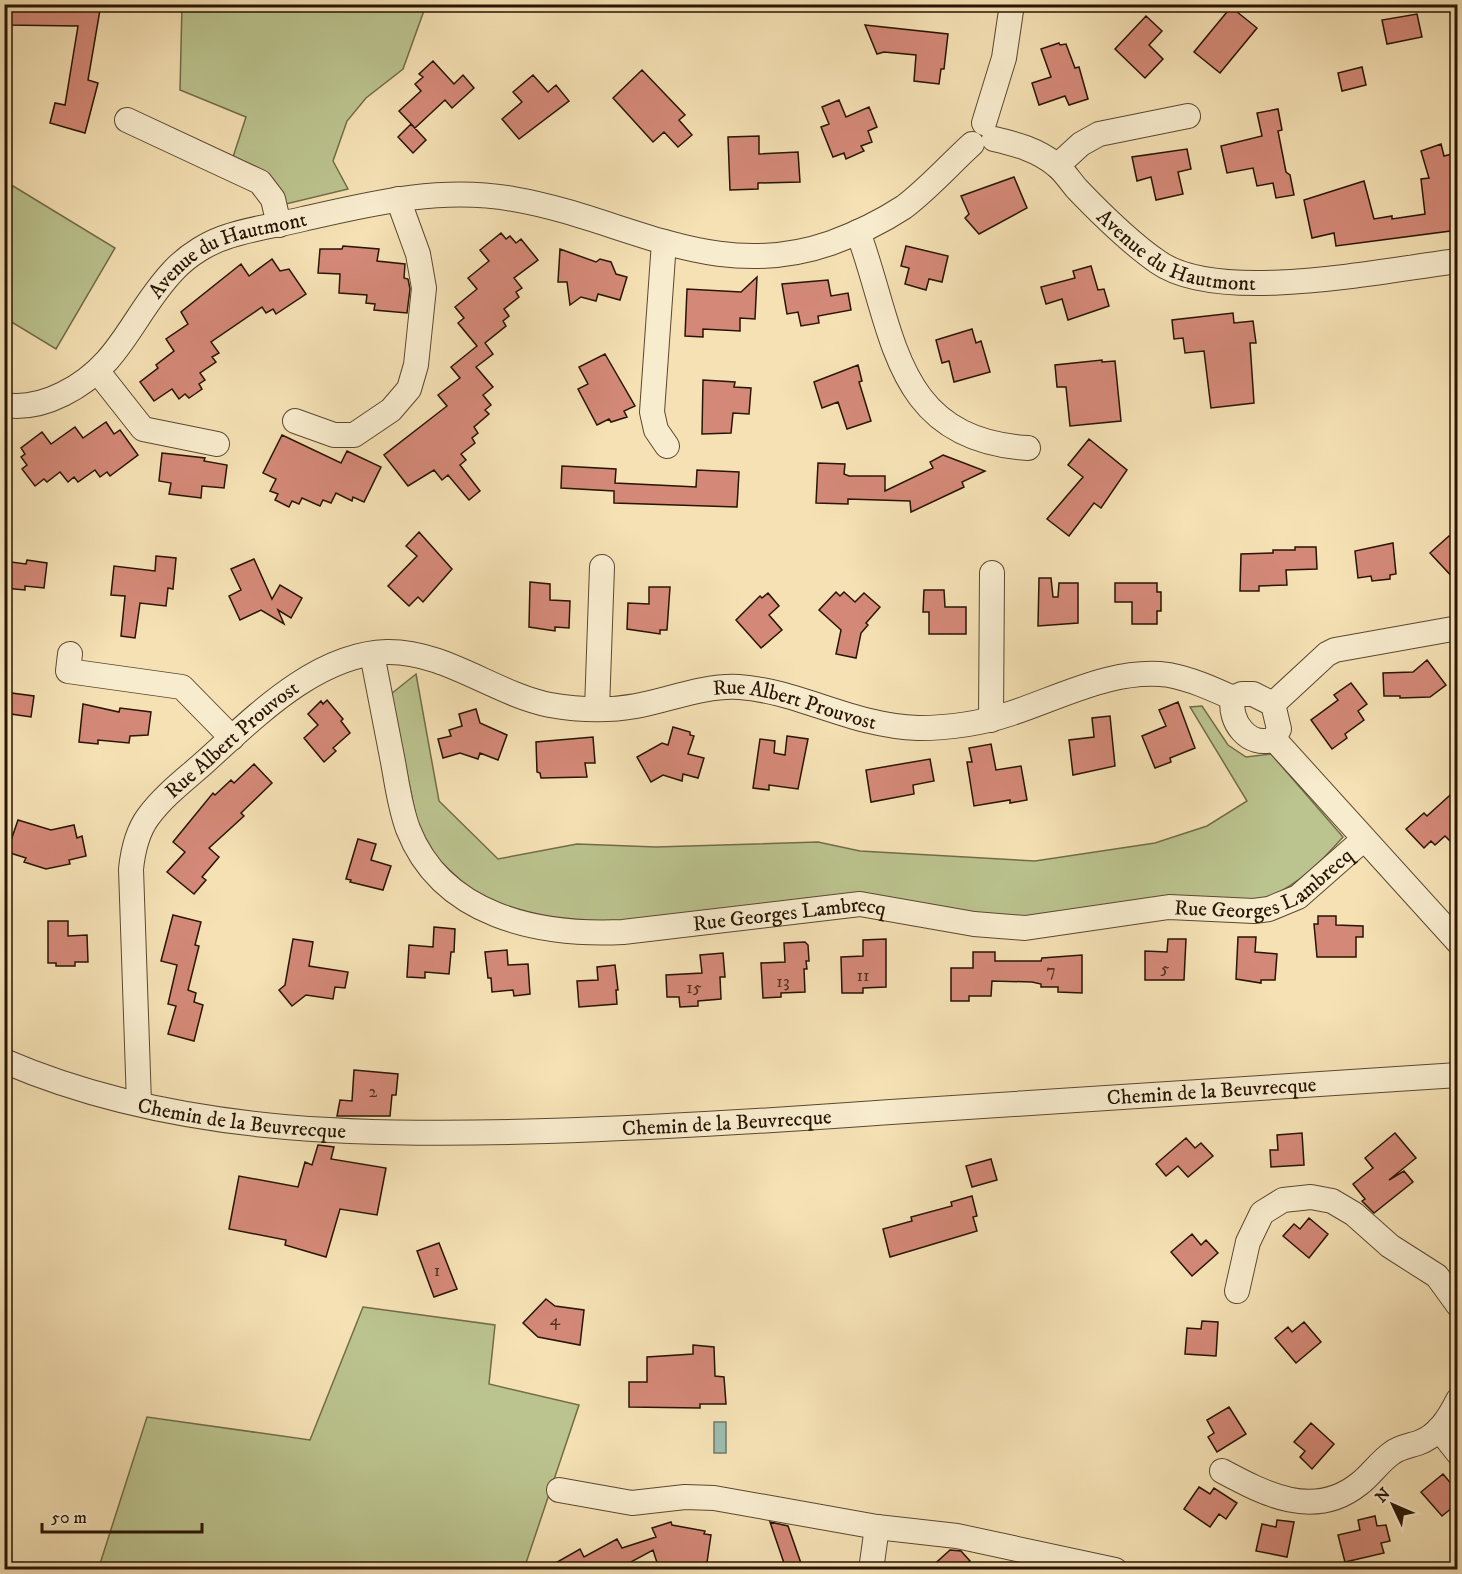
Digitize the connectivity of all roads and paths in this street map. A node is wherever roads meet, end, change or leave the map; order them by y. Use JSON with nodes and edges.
{"nodes":[{"id":1,"x":1012,"y":4,"type":"edge"},
{"id":2,"x":1188,"y":116,"type":"dead end"},
{"id":3,"x":127,"y":120,"type":"dead end"},
{"id":4,"x":983,"y":135,"type":"junction"},
{"id":5,"x":1057,"y":166,"type":"junction"},
{"id":6,"x":398,"y":199,"type":"junction"},
{"id":7,"x":279,"y":225,"type":"junction"},
{"id":8,"x":858,"y":232,"type":"junction"},
{"id":9,"x":664,"y":242,"type":"junction"},
{"id":10,"x":1458,"y":261,"type":"edge"},
{"id":11,"x":98,"y":372,"type":"junction"},
{"id":12,"x":4,"y":405,"type":"edge"},
{"id":13,"x":295,"y":421,"type":"dead end"},
{"id":14,"x":217,"y":444,"type":"dead end"},
{"id":15,"x":667,"y":446,"type":"dead end"},
{"id":16,"x":1028,"y":448,"type":"dead end"},
{"id":17,"x":602,"y":567,"type":"dead end"},
{"id":18,"x":992,"y":573,"type":"dead end"},
{"id":19,"x":1458,"y":628,"type":"edge"},
{"id":20,"x":372,"y":654,"type":"junction"},
{"id":21,"x":68,"y":671,"type":"dead end"},
{"id":22,"x":1233,"y":698,"type":"junction"},
{"id":23,"x":1274,"y":704,"type":"junction"},
{"id":24,"x":597,"y":710,"type":"junction"},
{"id":25,"x":992,"y":720,"type":"junction"},
{"id":26,"x":231,"y":738,"type":"junction"},
{"id":27,"x":1274,"y":739,"type":"junction"},
{"id":28,"x":1364,"y":839,"type":"junction"},
{"id":29,"x":1458,"y":942,"type":"edge"},
{"id":30,"x":4,"y":1061,"type":"edge"},
{"id":31,"x":1458,"y":1075,"type":"edge"},
{"id":32,"x":139,"y":1103,"type":"junction"},
{"id":33,"x":1454,"y":1287,"type":"edge"},
{"id":34,"x":1237,"y":1291,"type":"dead end"},
{"id":35,"x":1458,"y":1400,"type":"edge"},
{"id":36,"x":1439,"y":1429,"type":"junction"},
{"id":37,"x":1458,"y":1453,"type":"edge"},
{"id":38,"x":1222,"y":1471,"type":"dead end"},
{"id":39,"x":558,"y":1490,"type":"dead end"},
{"id":40,"x":877,"y":1527,"type":"junction"},
{"id":41,"x":871,"y":1569,"type":"edge"},
{"id":42,"x":1114,"y":1569,"type":"edge"}],
"edges":[{"from":1,"to":4,"type":"street"},
{"from":2,"to":5,"type":"street"},
{"from":3,"to":7,"type":"street"},
{"from":4,"to":5,"type":"street","name":"Avenue du Hautmont"},
{"from":4,"to":8,"type":"street","name":"Avenue du Hautmont"},
{"from":5,"to":10,"type":"street","name":"Avenue du Hautmont"},
{"from":6,"to":7,"type":"street","name":"Avenue du Hautmont"},
{"from":6,"to":9,"type":"street","name":"Avenue du Hautmont"},
{"from":6,"to":13,"type":"street"},
{"from":7,"to":11,"type":"street","name":"Avenue du Hautmont"},
{"from":8,"to":9,"type":"street","name":"Avenue du Hautmont"},
{"from":8,"to":16,"type":"street"},
{"from":9,"to":15,"type":"street"},
{"from":11,"to":12,"type":"street","name":"Avenue du Hautmont"},
{"from":11,"to":14,"type":"street"},
{"from":17,"to":24,"type":"street"},
{"from":18,"to":25,"type":"street"},
{"from":19,"to":23,"type":"street"},
{"from":20,"to":24,"type":"street","name":"Rue Albert Prouvost"},
{"from":20,"to":26,"type":"street","name":"Rue Albert Prouvost"},
{"from":20,"to":28,"type":"street","name":"Rue Georges Lambrecq"},
{"from":21,"to":26,"type":"street"},
{"from":22,"to":23,"type":"street"},
{"from":22,"to":25,"type":"street","name":"Rue Albert Prouvost"},
{"from":22,"to":27,"type":"street"},
{"from":23,"to":27,"type":"street"},
{"from":24,"to":25,"type":"street","name":"Rue Albert Prouvost"},
{"from":26,"to":32,"type":"street","name":"Rue Albert Prouvost"},
{"from":27,"to":28,"type":"street"},
{"from":28,"to":29,"type":"street"},
{"from":30,"to":32,"type":"street","name":"Chemin de la Beuvrecque"},
{"from":31,"to":32,"type":"street","name":"Chemin de la Beuvrecque"},
{"from":33,"to":34,"type":"street"},
{"from":35,"to":36,"type":"street"},
{"from":36,"to":37,"type":"street"},
{"from":36,"to":38,"type":"street"},
{"from":39,"to":40,"type":"street"},
{"from":40,"to":41,"type":"street"},
{"from":40,"to":42,"type":"street"}]}
